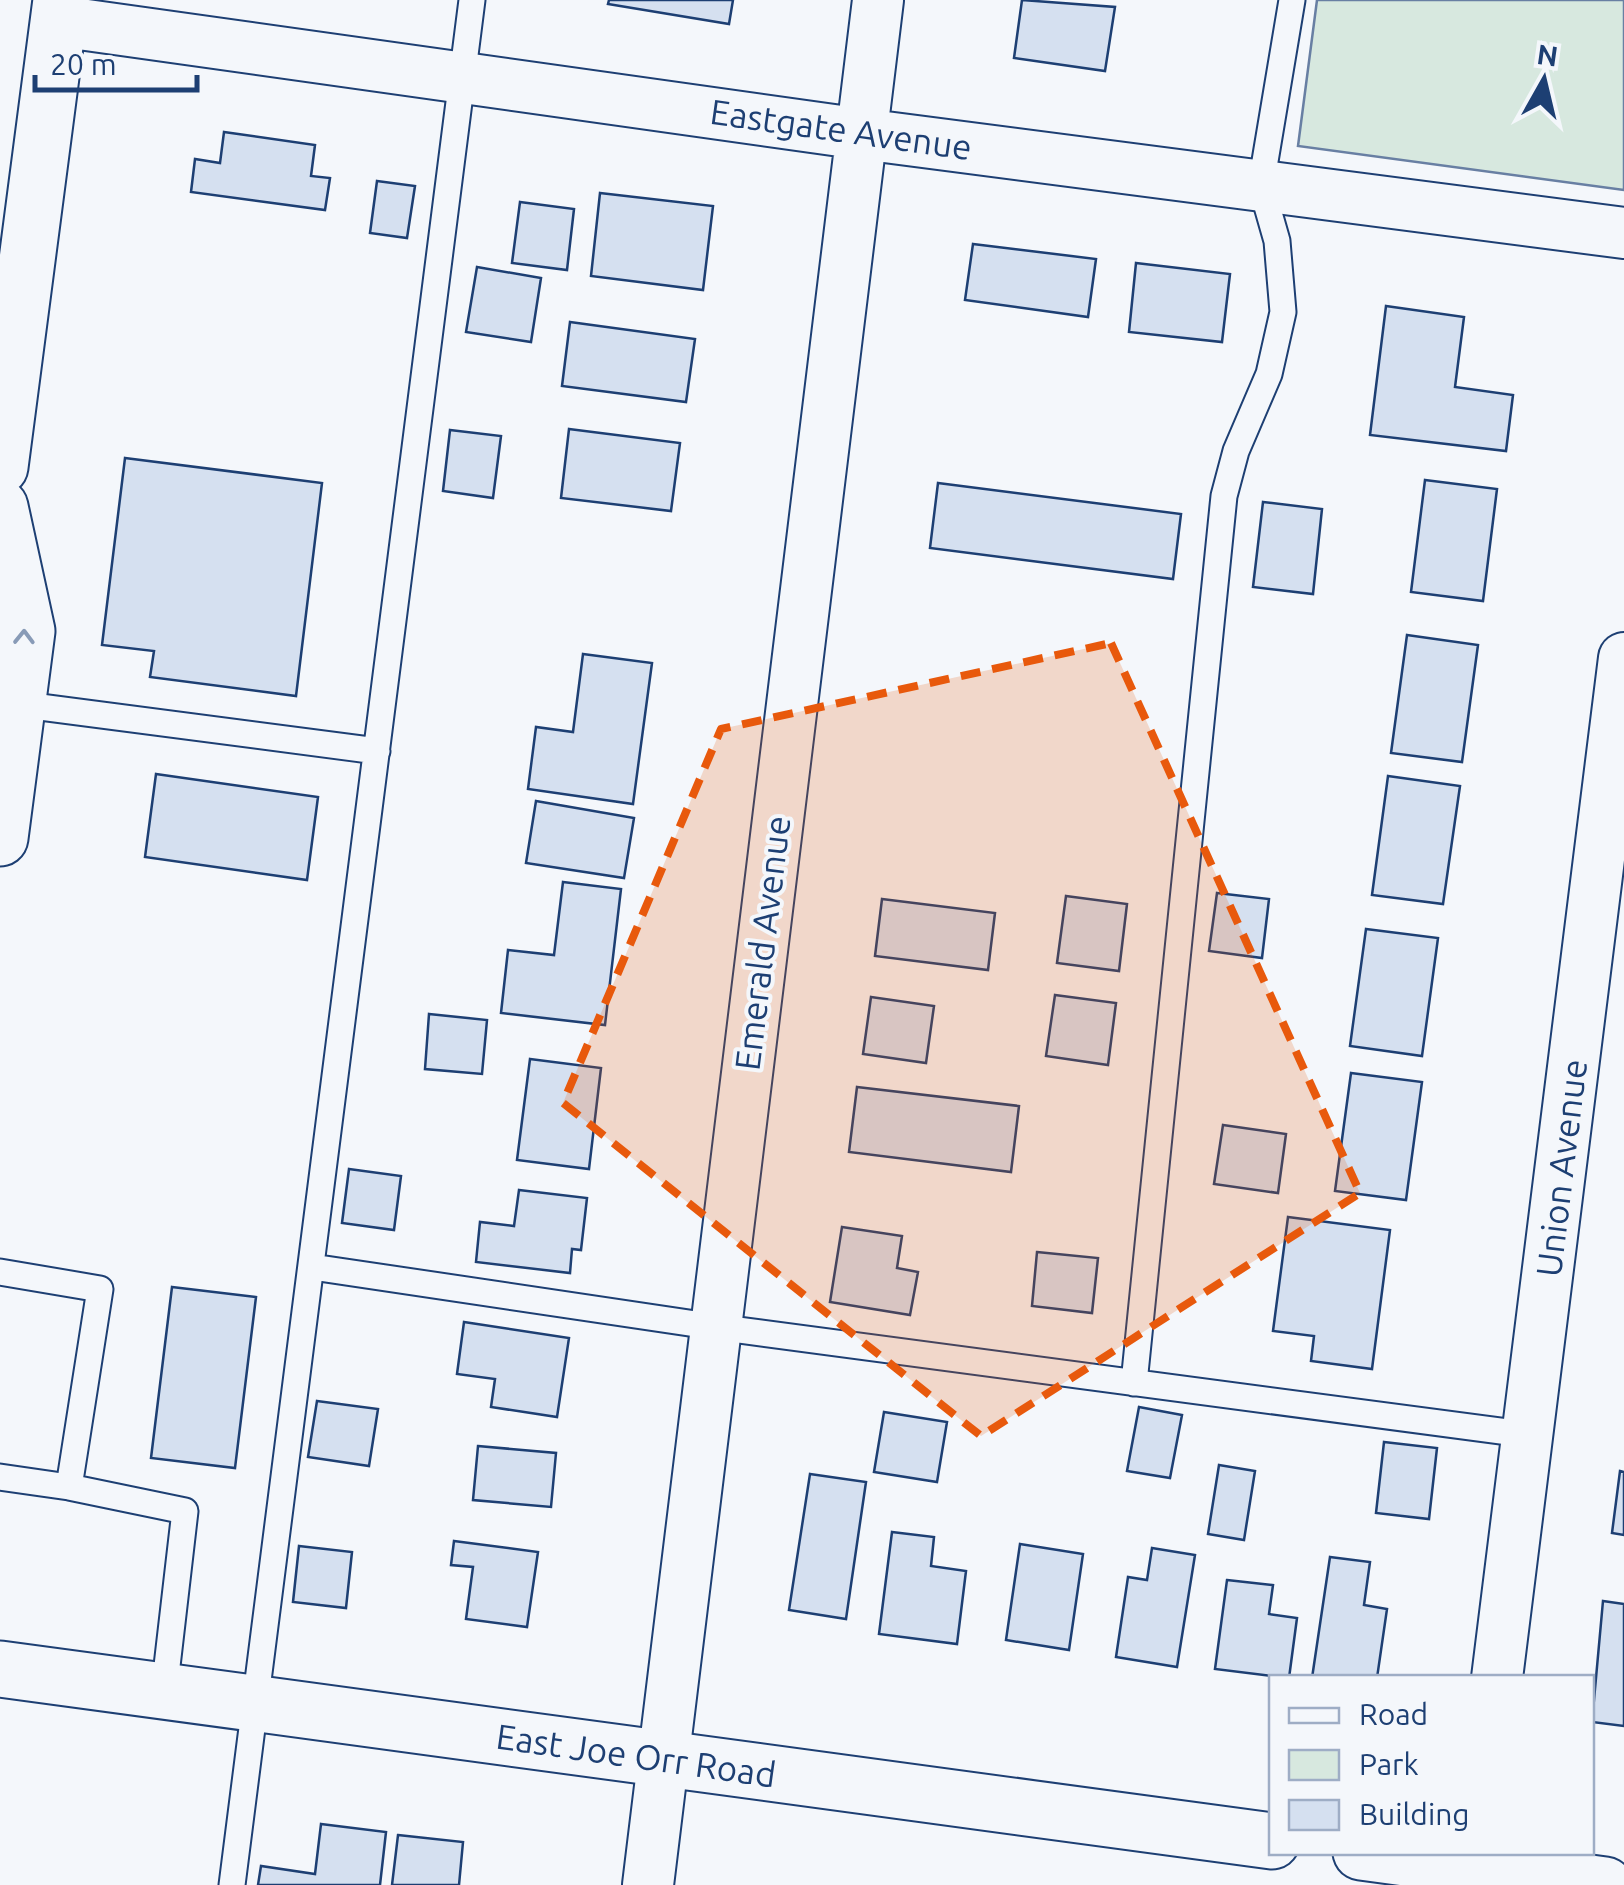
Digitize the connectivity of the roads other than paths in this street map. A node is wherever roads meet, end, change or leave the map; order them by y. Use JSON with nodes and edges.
{"nodes":[{"id":1,"x":472,"y":0,"type":"edge"},
{"id":2,"x":878,"y":0,"type":"edge"},
{"id":3,"x":1292,"y":0,"type":"edge"},
{"id":4,"x":59,"y":11,"type":"edge"},
{"id":5,"x":462,"y":78,"type":"junction"},
{"id":6,"x":862,"y":134,"type":"junction"},
{"id":7,"x":1261,"y":185,"type":"junction"},
{"id":8,"x":1624,"y":233,"type":"edge"},
{"id":9,"x":0,"y":467,"type":"edge"},
{"id":10,"x":0,"y":508,"type":"edge"},
{"id":11,"x":1624,"y":658,"type":"edge"},
{"id":12,"x":17,"y":704,"type":"junction"},
{"id":13,"x":377,"y":751,"type":"junction"},
{"id":14,"x":0,"y":838,"type":"edge"},
{"id":15,"x":312,"y":1266,"type":"junction"},
{"id":16,"x":0,"y":1272,"type":"edge"},
{"id":17,"x":716,"y":1327,"type":"junction"},
{"id":18,"x":1134,"y":1383,"type":"junction"},
{"id":19,"x":1530,"y":1435,"type":"junction"},
{"id":20,"x":0,"y":1477,"type":"edge"},
{"id":21,"x":69,"y":1487,"type":"junction"},
{"id":22,"x":0,"y":1670,"type":"edge"},
{"id":23,"x":1497,"y":1675,"type":"edge"},
{"id":24,"x":164,"y":1692,"type":"junction"},
{"id":25,"x":256,"y":1706,"type":"junction"},
{"id":26,"x":663,"y":1760,"type":"junction"},
{"id":27,"x":1269,"y":1840,"type":"edge"},
{"id":28,"x":1382,"y":1855,"type":"edge"},
{"id":29,"x":1471,"y":1868,"type":"edge"},
{"id":30,"x":232,"y":1885,"type":"edge"},
{"id":31,"x":648,"y":1885,"type":"edge"},
{"id":32,"x":1605,"y":1885,"type":"edge"}],
"edges":[{"from":1,"to":5,"type":"lane"},
{"from":2,"to":6,"type":"street","name":"Emerald Avenue"},
{"from":3,"to":7,"type":"lane"},
{"from":4,"to":5,"type":"street","name":"Eastgate Avenue"},
{"from":4,"to":9,"type":"street"},
{"from":5,"to":6,"type":"street","name":"Eastgate Avenue"},
{"from":5,"to":13,"type":"lane"},
{"from":6,"to":7,"type":"street","name":"Eastgate Avenue"},
{"from":6,"to":17,"type":"street","name":"Emerald Avenue"},
{"from":7,"to":8,"type":"street","name":"Eastgate Avenue"},
{"from":7,"to":18,"type":"lane"},
{"from":12,"to":10,"type":"street","one_way":true},
{"from":11,"to":19,"type":"street","name":"Union Avenue"},
{"from":12,"to":13,"type":"lane"},
{"from":12,"to":14,"type":"street"},
{"from":13,"to":15,"type":"lane"},
{"from":15,"to":17,"type":"lane"},
{"from":15,"to":25,"type":"lane"},
{"from":16,"to":21,"type":"lane"},
{"from":17,"to":18,"type":"lane"},
{"from":17,"to":26,"type":"street","name":"Emerald Avenue"},
{"from":18,"to":19,"type":"lane"},
{"from":19,"to":23,"type":"street","name":"Union Avenue"},
{"from":20,"to":21,"type":"lane"},
{"from":21,"to":24,"type":"lane"},
{"from":22,"to":24,"type":"street","name":"East Joe Orr Road"},
{"from":24,"to":25,"type":"street","name":"East Joe Orr Road"},
{"from":25,"to":26,"type":"street","name":"East Joe Orr Road"},
{"from":25,"to":30,"type":"lane"},
{"from":26,"to":27,"type":"street","name":"East Joe Orr Road"},
{"from":26,"to":31,"type":"street","name":"Emerald Avenue"},
{"from":28,"to":29,"type":"street"},
{"from":29,"to":32,"type":"street"}]}
